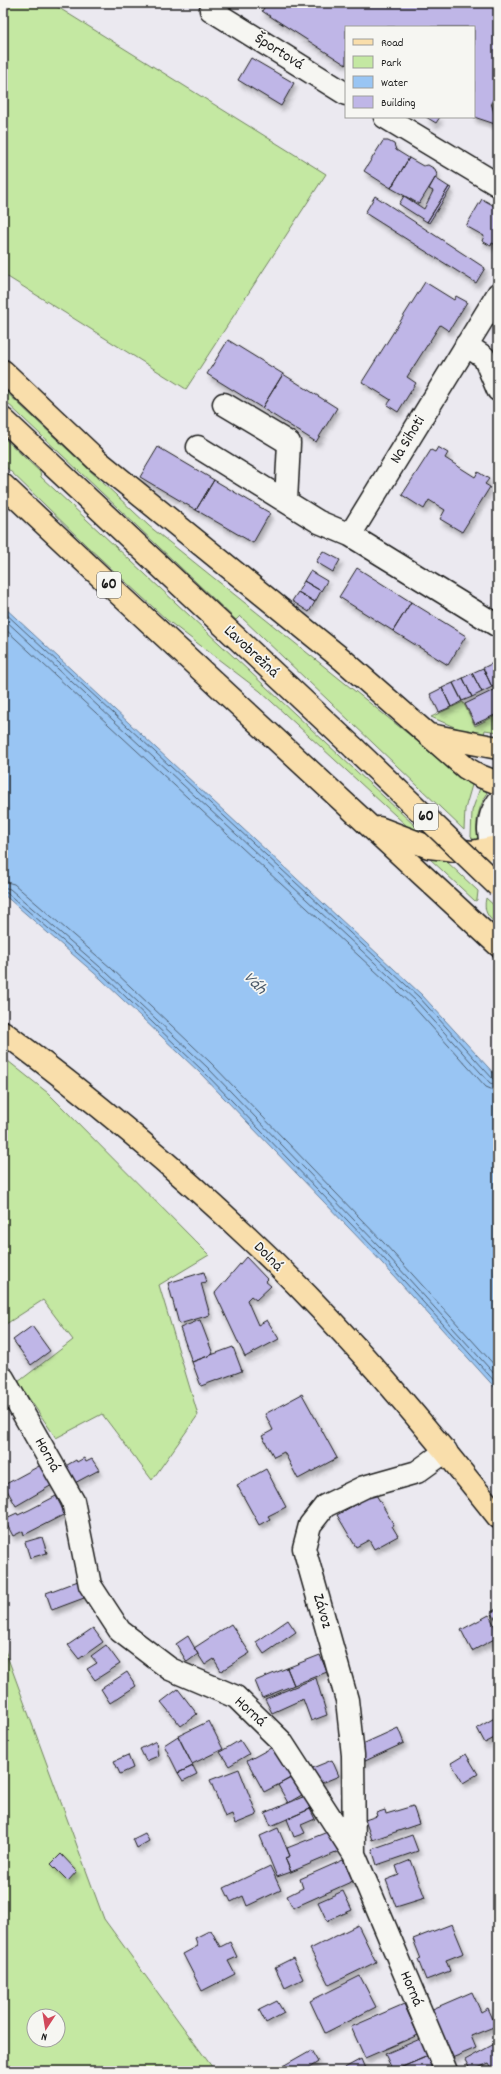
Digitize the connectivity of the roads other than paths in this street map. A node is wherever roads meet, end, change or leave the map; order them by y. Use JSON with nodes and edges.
{"nodes":[{"id":1,"x":211,"y":10,"type":"dead end"},
{"id":2,"x":345,"y":93,"type":"edge"},
{"id":3,"x":386,"y":118,"type":"edge"},
{"id":4,"x":498,"y":185,"type":"edge"},
{"id":5,"x":498,"y":294,"type":"edge"},
{"id":6,"x":466,"y":345,"type":"junction"},
{"id":7,"x":3,"y":371,"type":"edge"},
{"id":8,"x":498,"y":390,"type":"edge"},
{"id":9,"x":224,"y":404,"type":"dead end"},
{"id":10,"x":3,"y":419,"type":"edge"},
{"id":11,"x":198,"y":447,"type":"dead end"},
{"id":12,"x":3,"y":485,"type":"edge"},
{"id":13,"x":286,"y":501,"type":"junction"},
{"id":14,"x":350,"y":535,"type":"junction"},
{"id":15,"x":498,"y":626,"type":"edge"},
{"id":16,"x":429,"y":735,"type":"junction"},
{"id":17,"x":498,"y":748,"type":"edge"},
{"id":18,"x":498,"y":783,"type":"edge"},
{"id":19,"x":498,"y":802,"type":"edge"},
{"id":20,"x":370,"y":825,"type":"junction"},
{"id":21,"x":495,"y":853,"type":"edge"},
{"id":22,"x":498,"y":886,"type":"edge"},
{"id":23,"x":498,"y":945,"type":"edge"},
{"id":24,"x":3,"y":1032,"type":"edge"},
{"id":25,"x":3,"y":1378,"type":"edge"},
{"id":26,"x":446,"y":1451,"type":"junction"},
{"id":27,"x":498,"y":1517,"type":"edge"},
{"id":28,"x":354,"y":1854,"type":"junction"},
{"id":29,"x":446,"y":2071,"type":"edge"}],
"edges":[{"from":1,"to":2,"type":"street","name":"Športová"},
{"from":3,"to":4,"type":"street"},
{"from":5,"to":6,"type":"street","name":"Na Sihoti"},
{"from":6,"to":8,"type":"street"},
{"from":6,"to":14,"type":"street","name":"Na Sihoti"},
{"from":7,"to":16,"type":"main road"},
{"from":9,"to":13,"type":"street"},
{"from":10,"to":22,"type":"main road","name":"Ľavobrežná","number":"60","bridge":true},
{"from":11,"to":13,"type":"street"},
{"from":12,"to":20,"type":"main road","number":"60"},
{"from":13,"to":14,"type":"street"},
{"from":14,"to":15,"type":"street"},
{"from":16,"to":17,"type":"main road"},
{"from":16,"to":18,"type":"main road"},
{"from":19,"to":21,"type":"street"},
{"from":20,"to":21,"type":"main road"},
{"from":20,"to":23,"type":"main road","number":"60"},
{"from":24,"to":26,"type":"main road","name":"Dolná"},
{"from":25,"to":28,"type":"street","name":"Horná"},
{"from":26,"to":27,"type":"main road","name":"Dolná"},
{"from":26,"to":28,"type":"street","name":"Závoz"},
{"from":28,"to":29,"type":"street","name":"Horná"}]}
